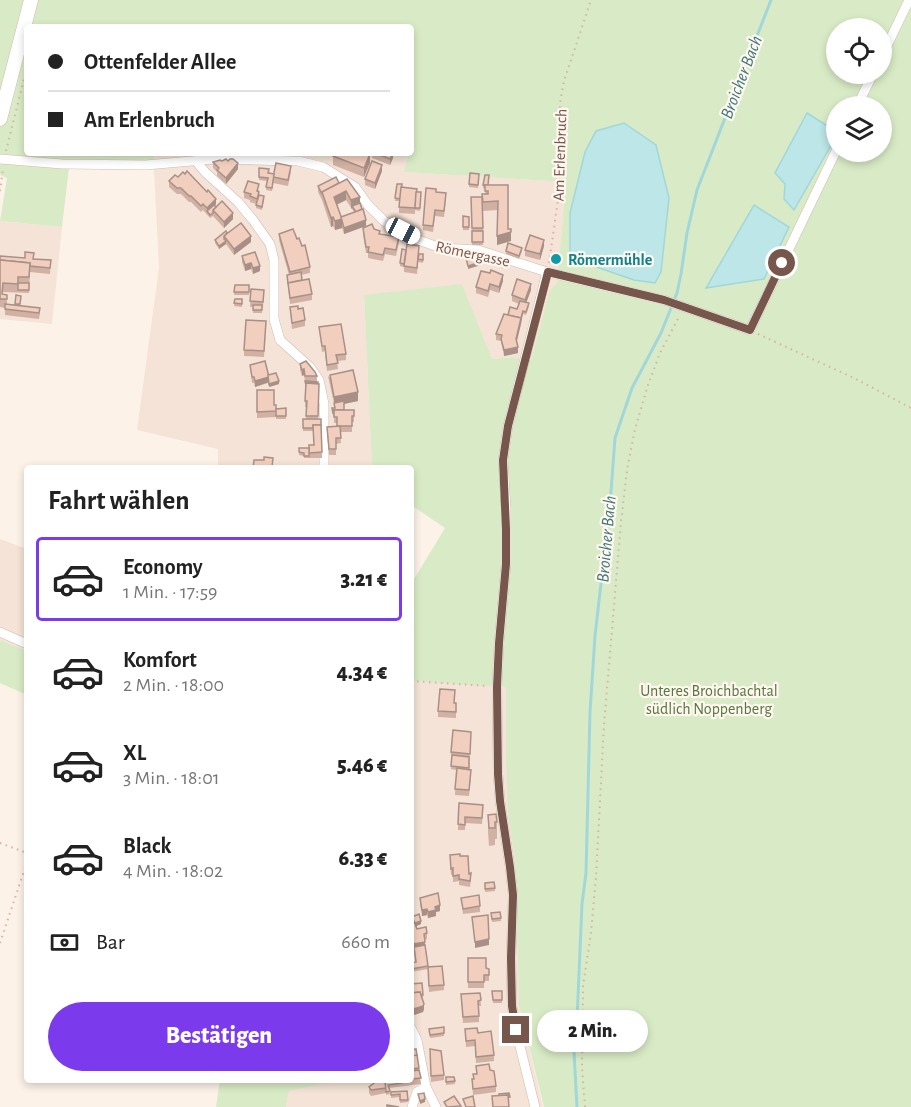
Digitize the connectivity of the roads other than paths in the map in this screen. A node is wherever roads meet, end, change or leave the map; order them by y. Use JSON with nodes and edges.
{"nodes":[{"id":1,"x":31,"y":0,"type":"edge"},
{"id":2,"x":909,"y":0,"type":"edge"},
{"id":3,"x":25,"y":24,"type":"edge"},
{"id":4,"x":24,"y":27,"type":"edge"},
{"id":5,"x":892,"y":35,"type":"edge"},
{"id":6,"x":0,"y":119,"type":"edge"},
{"id":7,"x":2,"y":160,"type":"edge"},
{"id":8,"x":196,"y":161,"type":"junction"},
{"id":9,"x":831,"y":162,"type":"edge"},
{"id":10,"x":548,"y":272,"type":"junction"},
{"id":11,"x":324,"y":465,"type":"edge"},
{"id":12,"x":0,"y":632,"type":"edge"},
{"id":13,"x":24,"y":643,"type":"edge"},
{"id":14,"x":414,"y":1034,"type":"edge"},
{"id":15,"x":426,"y":1087,"type":"junction"},
{"id":16,"x":412,"y":1107,"type":"edge"},
{"id":17,"x":436,"y":1107,"type":"edge"},
{"id":18,"x":535,"y":1107,"type":"edge"}],
"edges":[{"from":1,"to":3,"type":"main road"},
{"from":2,"to":5,"type":"street"},
{"from":4,"to":6,"type":"main road"},
{"from":7,"to":8,"type":"street","name":"Römergasse"},
{"from":8,"to":10,"type":"street","name":"Römergasse"},
{"from":8,"to":11,"type":"street"},
{"from":9,"to":10,"type":"street","name":"Römergasse"},
{"from":10,"to":18,"type":"street"},
{"from":12,"to":13,"type":"street"},
{"from":14,"to":15,"type":"street"},
{"from":15,"to":16,"type":"street"},
{"from":15,"to":17,"type":"street"}]}
